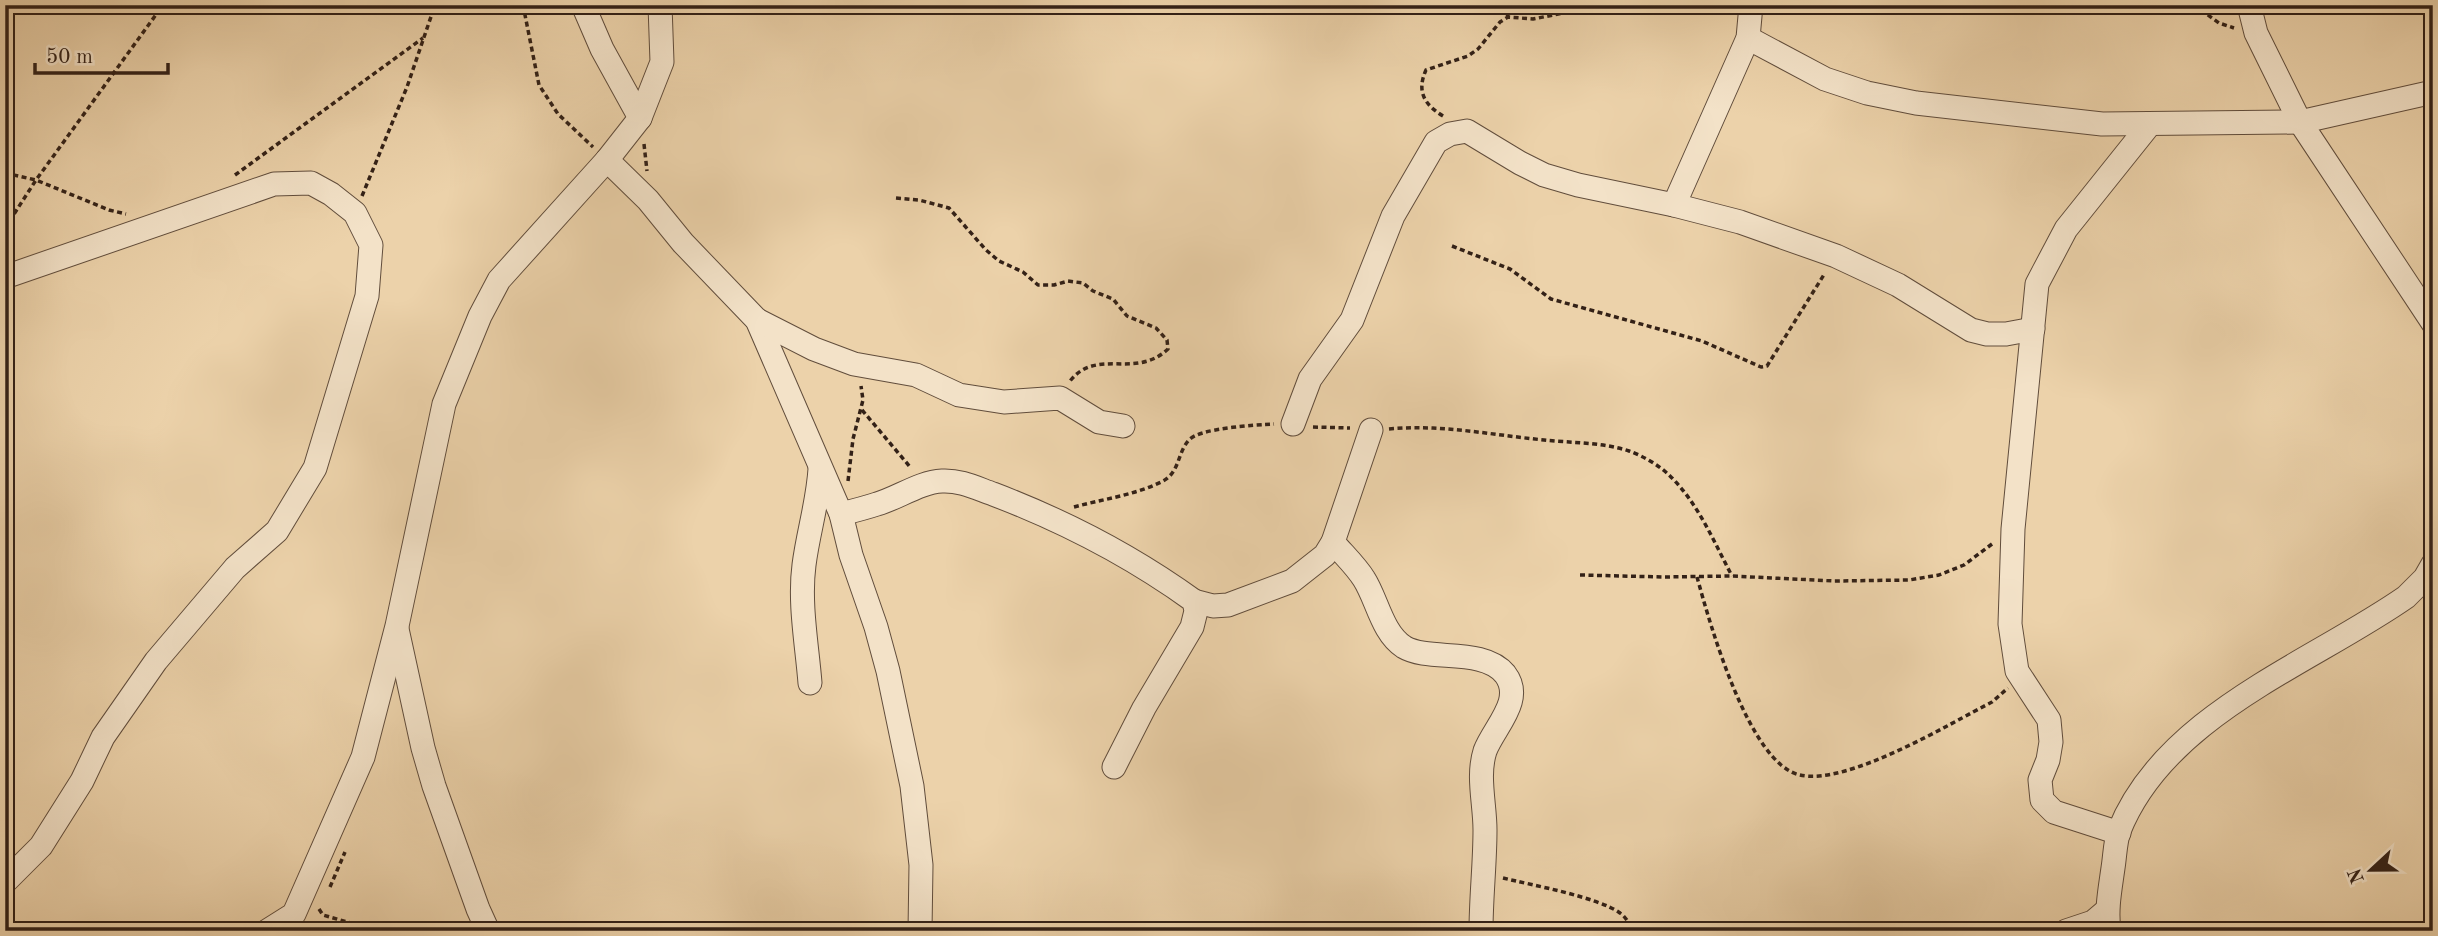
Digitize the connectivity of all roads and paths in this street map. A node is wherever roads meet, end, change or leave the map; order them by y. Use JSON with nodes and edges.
{"nodes":[{"id":1,"x":163,"y":5,"type":"edge"},
{"id":2,"x":435,"y":5,"type":"edge"},
{"id":3,"x":523,"y":5,"type":"edge"},
{"id":4,"x":583,"y":5,"type":"edge"},
{"id":5,"x":660,"y":5,"type":"edge"},
{"id":6,"x":1504,"y":5,"type":"edge"},
{"id":7,"x":1605,"y":5,"type":"edge"},
{"id":8,"x":1751,"y":5,"type":"edge"},
{"id":9,"x":2193,"y":5,"type":"edge"},
{"id":10,"x":2249,"y":5,"type":"edge"},
{"id":11,"x":1508,"y":17,"type":"junction"},
{"id":12,"x":2256,"y":33,"type":"junction"},
{"id":13,"x":423,"y":38,"type":"junction"},
{"id":14,"x":1748,"y":38,"type":"junction"},
{"id":15,"x":2433,"y":92,"type":"edge"},
{"id":16,"x":640,"y":118,"type":"junction"},
{"id":17,"x":2300,"y":122,"type":"junction"},
{"id":18,"x":2150,"y":124,"type":"junction"},
{"id":19,"x":1466,"y":131,"type":"junction"},
{"id":20,"x":607,"y":160,"type":"junction"},
{"id":21,"x":5,"y":173,"type":"edge"},
{"id":22,"x":232,"y":177,"type":"dead end"},
{"id":23,"x":36,"y":180,"type":"junction"},
{"id":24,"x":897,"y":198,"type":"dead end"},
{"id":25,"x":648,"y":200,"type":"junction"},
{"id":26,"x":1674,"y":205,"type":"junction"},
{"id":27,"x":355,"y":213,"type":"junction"},
{"id":28,"x":133,"y":215,"type":"dead end"},
{"id":29,"x":5,"y":228,"type":"edge"},
{"id":30,"x":1452,"y":246,"type":"dead end"},
{"id":31,"x":1836,"y":256,"type":"junction"},
{"id":32,"x":5,"y":277,"type":"edge"},
{"id":33,"x":757,"y":320,"type":"junction"},
{"id":34,"x":2433,"y":324,"type":"edge"},
{"id":35,"x":2033,"y":329,"type":"junction"},
{"id":36,"x":854,"y":364,"type":"junction"},
{"id":37,"x":1060,"y":398,"type":"junction"},
{"id":38,"x":862,"y":409,"type":"junction"},
{"id":39,"x":1293,"y":424,"type":"junction"},
{"id":40,"x":1123,"y":426,"type":"dead end"},
{"id":41,"x":1371,"y":430,"type":"junction"},
{"id":42,"x":821,"y":466,"type":"junction"},
{"id":43,"x":929,"y":483,"type":"junction"},
{"id":44,"x":841,"y":514,"type":"junction"},
{"id":45,"x":1043,"y":516,"type":"junction"},
{"id":46,"x":2012,"y":529,"type":"junction"},
{"id":47,"x":1333,"y":542,"type":"junction"},
{"id":48,"x":2433,"y":564,"type":"edge"},
{"id":49,"x":1580,"y":575,"type":"dead end"},
{"id":50,"x":1732,"y":576,"type":"junction"},
{"id":51,"x":1698,"y":578,"type":"junction"},
{"id":52,"x":1195,"y":601,"type":"junction"},
{"id":53,"x":397,"y":626,"type":"junction"},
{"id":54,"x":2017,"y":671,"type":"junction"},
{"id":55,"x":810,"y":683,"type":"dead end"},
{"id":56,"x":1114,"y":766,"type":"dead end"},
{"id":57,"x":2119,"y":832,"type":"junction"},
{"id":58,"x":348,"y":842,"type":"dead end"},
{"id":59,"x":1485,"y":873,"type":"junction"},
{"id":60,"x":5,"y":882,"type":"edge"},
{"id":61,"x":326,"y":895,"type":"dead end"},
{"id":62,"x":322,"y":901,"type":"dead end"},
{"id":63,"x":479,"y":920,"type":"edge"},
{"id":64,"x":2108,"y":921,"type":"edge"},
{"id":65,"x":267,"y":931,"type":"edge"},
{"id":66,"x":378,"y":931,"type":"edge"},
{"id":67,"x":488,"y":931,"type":"edge"},
{"id":68,"x":920,"y":931,"type":"edge"},
{"id":69,"x":1481,"y":931,"type":"edge"},
{"id":70,"x":1633,"y":931,"type":"edge"},
{"id":71,"x":2066,"y":931,"type":"edge"}],
"edges":[{"from":1,"to":23,"type":"path"},
{"from":2,"to":13,"type":"path"},
{"from":3,"to":20,"type":"path"},
{"from":4,"to":16,"type":"street"},
{"from":5,"to":16,"type":"street"},
{"from":6,"to":11,"type":"path"},
{"from":7,"to":11,"type":"path"},
{"from":8,"to":14,"type":"street"},
{"from":9,"to":12,"type":"path"},
{"from":10,"to":12,"type":"street"},
{"from":11,"to":19,"type":"path"},
{"from":12,"to":17,"type":"street"},
{"from":13,"to":22,"type":"path"},
{"from":13,"to":27,"type":"path"},
{"from":14,"to":18,"type":"street"},
{"from":14,"to":26,"type":"street"},
{"from":15,"to":17,"type":"street"},
{"from":16,"to":20,"type":"street"},
{"from":16,"to":25,"type":"path"},
{"from":17,"to":18,"type":"street"},
{"from":17,"to":34,"type":"street"},
{"from":18,"to":35,"type":"street"},
{"from":19,"to":26,"type":"street"},
{"from":19,"to":39,"type":"street"},
{"from":20,"to":25,"type":"street"},
{"from":20,"to":53,"type":"street"},
{"from":21,"to":23,"type":"path"},
{"from":23,"to":28,"type":"path"},
{"from":23,"to":29,"type":"path"},
{"from":24,"to":37,"type":"path"},
{"from":25,"to":33,"type":"street"},
{"from":26,"to":31,"type":"street"},
{"from":27,"to":32,"type":"street"},
{"from":27,"to":60,"type":"street"},
{"from":30,"to":31,"type":"path"},
{"from":31,"to":35,"type":"street"},
{"from":33,"to":36,"type":"street"},
{"from":33,"to":42,"type":"street"},
{"from":35,"to":46,"type":"street"},
{"from":36,"to":37,"type":"street"},
{"from":36,"to":38,"type":"path"},
{"from":37,"to":40,"type":"street"},
{"from":38,"to":43,"type":"path"},
{"from":38,"to":44,"type":"path"},
{"from":39,"to":41,"type":"path"},
{"from":39,"to":45,"type":"path"},
{"from":41,"to":47,"type":"street"},
{"from":41,"to":50,"type":"path"},
{"from":42,"to":44,"type":"street"},
{"from":42,"to":55,"type":"street"},
{"from":43,"to":44,"type":"street"},
{"from":43,"to":45,"type":"street"},
{"from":44,"to":68,"type":"street"},
{"from":45,"to":52,"type":"street"},
{"from":46,"to":50,"type":"path"},
{"from":46,"to":54,"type":"street"},
{"from":47,"to":52,"type":"street"},
{"from":47,"to":59,"type":"street"},
{"from":48,"to":57,"type":"street"},
{"from":49,"to":51,"type":"path"},
{"from":50,"to":51,"type":"path"},
{"from":51,"to":54,"type":"path"},
{"from":52,"to":56,"type":"street"},
{"from":53,"to":63,"type":"street"},
{"from":53,"to":65,"type":"street"},
{"from":54,"to":57,"type":"street"},
{"from":57,"to":64,"type":"street"},
{"from":58,"to":61,"type":"path"},
{"from":59,"to":69,"type":"street"},
{"from":59,"to":70,"type":"path"},
{"from":62,"to":66,"type":"path"},
{"from":63,"to":67,"type":"street"},
{"from":64,"to":71,"type":"street"}]}
